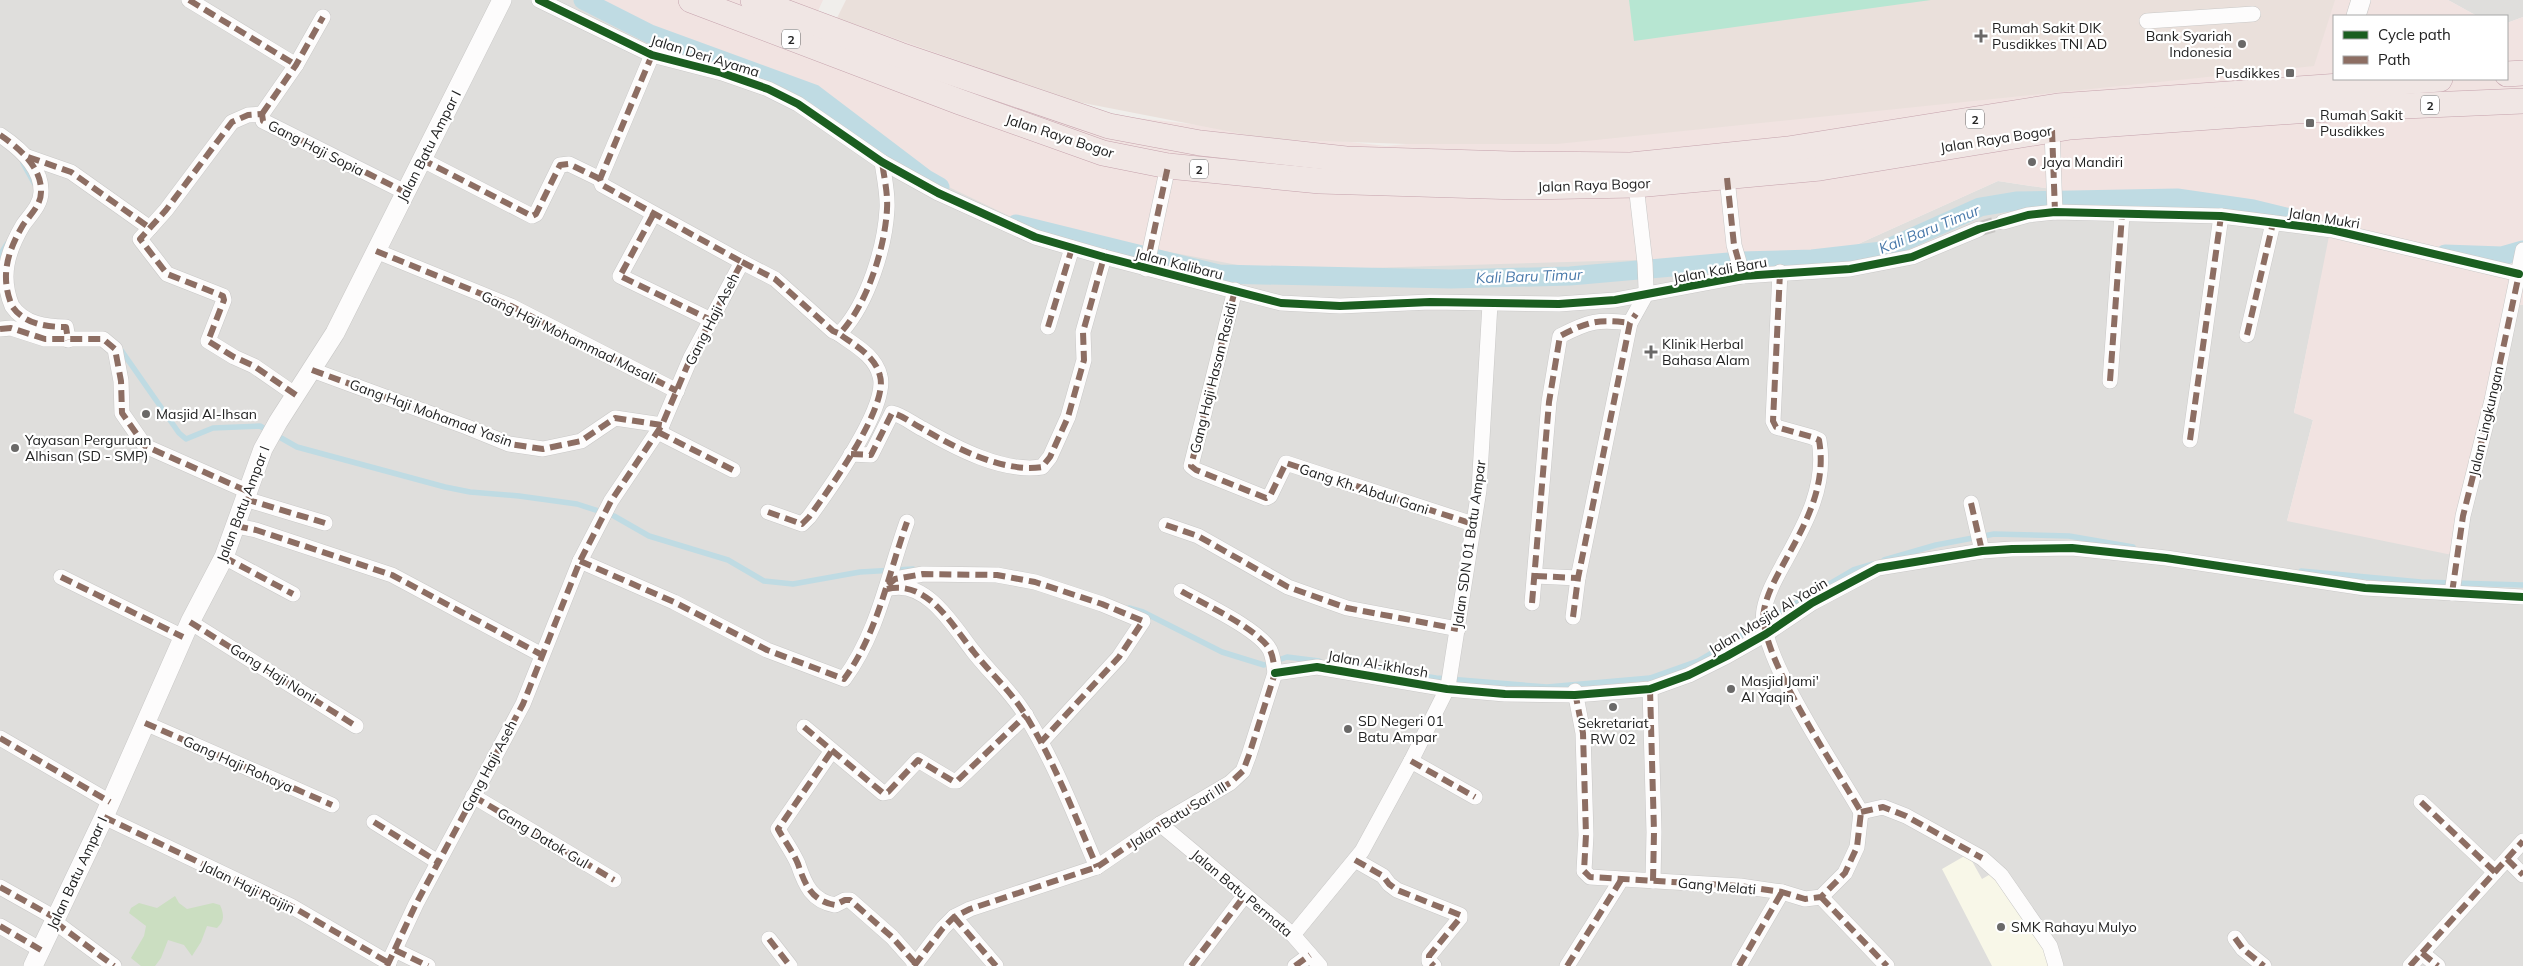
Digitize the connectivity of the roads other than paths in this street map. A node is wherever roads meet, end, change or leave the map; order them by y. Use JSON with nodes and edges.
{"nodes":[{"id":1,"x":189,"y":0,"type":"edge"},
{"id":2,"x":502,"y":0,"type":"edge"},
{"id":3,"x":539,"y":0,"type":"edge"},
{"id":4,"x":691,"y":0,"type":"edge"},
{"id":5,"x":753,"y":0,"type":"edge"},
{"id":6,"x":2361,"y":0,"type":"edge"},
{"id":7,"x":2253,"y":14,"type":"dead end"},
{"id":8,"x":2356,"y":15,"type":"edge"},
{"id":9,"x":323,"y":17,"type":"dead end"},
{"id":10,"x":2147,"y":20,"type":"dead end"},
{"id":11,"x":652,"y":54,"type":"junction"},
{"id":12,"x":296,"y":65,"type":"junction"},
{"id":13,"x":2523,"y":73,"type":"edge"},
{"id":14,"x":2508,"y":74,"type":"edge"},
{"id":15,"x":2432,"y":80,"type":"edge"},
{"id":16,"x":2338,"y":91,"type":"edge"},
{"id":17,"x":2523,"y":101,"type":"edge"},
{"id":18,"x":2152,"y":109,"type":"junction"},
{"id":19,"x":262,"y":114,"type":"junction"},
{"id":20,"x":2052,"y":130,"type":"junction"},
{"id":21,"x":0,"y":135,"type":"edge"},
{"id":22,"x":28,"y":157,"type":"junction"},
{"id":23,"x":1819,"y":157,"type":"junction"},
{"id":24,"x":421,"y":158,"type":"junction"},
{"id":25,"x":882,"y":162,"type":"junction"},
{"id":26,"x":1168,"y":166,"type":"junction"},
{"id":27,"x":1727,"y":178,"type":"junction"},
{"id":28,"x":600,"y":179,"type":"junction"},
{"id":29,"x":1636,"y":185,"type":"junction"},
{"id":30,"x":405,"y":192,"type":"junction"},
{"id":31,"x":2055,"y":212,"type":"junction"},
{"id":32,"x":653,"y":215,"type":"junction"},
{"id":33,"x":2122,"y":215,"type":"junction"},
{"id":34,"x":2221,"y":216,"type":"junction"},
{"id":35,"x":2003,"y":222,"type":"tunnel mouth"},
{"id":36,"x":2272,"y":223,"type":"junction"},
{"id":37,"x":150,"y":228,"type":"junction"},
{"id":38,"x":1979,"y":229,"type":"tunnel mouth"},
{"id":39,"x":1072,"y":248,"type":"junction"},
{"id":40,"x":2523,"y":250,"type":"edge"},
{"id":41,"x":376,"y":251,"type":"junction"},
{"id":42,"x":1104,"y":258,"type":"junction"},
{"id":43,"x":742,"y":262,"type":"junction"},
{"id":44,"x":1146,"y":265,"type":"junction"},
{"id":45,"x":1780,"y":272,"type":"junction"},
{"id":46,"x":2519,"y":272,"type":"junction"},
{"id":47,"x":1743,"y":276,"type":"junction"},
{"id":48,"x":1234,"y":290,"type":"junction"},
{"id":49,"x":1646,"y":292,"type":"junction"},
{"id":50,"x":1490,"y":304,"type":"junction"},
{"id":51,"x":711,"y":320,"type":"junction"},
{"id":52,"x":1630,"y":323,"type":"junction"},
{"id":53,"x":1048,"y":327,"type":"dead end"},
{"id":54,"x":0,"y":329,"type":"edge"},
{"id":55,"x":838,"y":333,"type":"junction"},
{"id":56,"x":67,"y":335,"type":"junction"},
{"id":57,"x":2247,"y":336,"type":"dead end"},
{"id":58,"x":312,"y":370,"type":"junction"},
{"id":59,"x":2110,"y":381,"type":"dead end"},
{"id":60,"x":677,"y":390,"type":"junction"},
{"id":61,"x":296,"y":395,"type":"junction"},
{"id":62,"x":660,"y":429,"type":"junction"},
{"id":63,"x":2190,"y":440,"type":"dead end"},
{"id":64,"x":851,"y":454,"type":"junction"},
{"id":65,"x":1191,"y":466,"type":"joint"},
{"id":66,"x":733,"y":470,"type":"dead end"},
{"id":67,"x":246,"y":495,"type":"junction"},
{"id":68,"x":1971,"y":503,"type":"dead end"},
{"id":69,"x":768,"y":512,"type":"dead end"},
{"id":70,"x":907,"y":522,"type":"dead end"},
{"id":71,"x":325,"y":523,"type":"dead end"},
{"id":72,"x":1473,"y":524,"type":"junction"},
{"id":73,"x":1166,"y":525,"type":"dead end"},
{"id":74,"x":236,"y":526,"type":"junction"},
{"id":75,"x":1980,"y":543,"type":"junction"},
{"id":76,"x":224,"y":557,"type":"junction"},
{"id":77,"x":580,"y":561,"type":"junction"},
{"id":78,"x":1535,"y":576,"type":"junction"},
{"id":79,"x":61,"y":577,"type":"dead end"},
{"id":80,"x":1578,"y":578,"type":"junction"},
{"id":81,"x":888,"y":586,"type":"junction"},
{"id":82,"x":2452,"y":586,"type":"junction"},
{"id":83,"x":1181,"y":591,"type":"dead end"},
{"id":84,"x":294,"y":594,"type":"dead end"},
{"id":85,"x":2523,"y":597,"type":"edge"},
{"id":86,"x":1532,"y":603,"type":"dead end"},
{"id":87,"x":1573,"y":617,"type":"dead end"},
{"id":88,"x":186,"y":629,"type":"junction"},
{"id":89,"x":1458,"y":629,"type":"junction"},
{"id":90,"x":1765,"y":631,"type":"junction"},
{"id":91,"x":542,"y":655,"type":"junction"},
{"id":92,"x":1273,"y":665,"type":"junction"},
{"id":93,"x":1447,"y":688,"type":"junction"},
{"id":94,"x":1650,"y":689,"type":"junction"},
{"id":95,"x":1575,"y":693,"type":"junction"},
{"id":96,"x":1026,"y":715,"type":"junction"},
{"id":97,"x":145,"y":723,"type":"junction"},
{"id":98,"x":356,"y":726,"type":"dead end"},
{"id":99,"x":804,"y":727,"type":"dead end"},
{"id":100,"x":0,"y":738,"type":"edge"},
{"id":101,"x":1041,"y":742,"type":"junction"},
{"id":102,"x":831,"y":752,"type":"junction"},
{"id":103,"x":1411,"y":761,"type":"junction"},
{"id":104,"x":473,"y":796,"type":"junction"},
{"id":105,"x":1475,"y":797,"type":"dead end"},
{"id":106,"x":2421,"y":802,"type":"dead end"},
{"id":107,"x":332,"y":805,"type":"dead end"},
{"id":108,"x":107,"y":810,"type":"junction"},
{"id":109,"x":1861,"y":812,"type":"junction"},
{"id":110,"x":374,"y":822,"type":"dead end"},
{"id":111,"x":1160,"y":824,"type":"junction"},
{"id":112,"x":2523,"y":842,"type":"edge"},
{"id":113,"x":2507,"y":859,"type":"junction"},
{"id":114,"x":1355,"y":860,"type":"junction"},
{"id":115,"x":438,"y":862,"type":"junction"},
{"id":116,"x":1097,"y":867,"type":"junction"},
{"id":117,"x":2495,"y":872,"type":"junction"},
{"id":118,"x":2523,"y":875,"type":"edge"},
{"id":119,"x":614,"y":880,"type":"dead end"},
{"id":120,"x":1621,"y":880,"type":"junction"},
{"id":121,"x":1652,"y":881,"type":"junction"},
{"id":122,"x":0,"y":887,"type":"edge"},
{"id":123,"x":1782,"y":892,"type":"junction"},
{"id":124,"x":1245,"y":895,"type":"junction"},
{"id":125,"x":1821,"y":897,"type":"junction"},
{"id":126,"x":954,"y":917,"type":"junction"},
{"id":127,"x":56,"y":920,"type":"junction"},
{"id":128,"x":0,"y":926,"type":"edge"},
{"id":129,"x":1294,"y":936,"type":"junction"},
{"id":130,"x":2235,"y":938,"type":"dead end"},
{"id":131,"x":769,"y":939,"type":"dead end"},
{"id":132,"x":2422,"y":953,"type":"junction"},
{"id":133,"x":1310,"y":954,"type":"junction"},
{"id":134,"x":37,"y":958,"type":"edge"},
{"id":135,"x":390,"y":960,"type":"edge"},
{"id":136,"x":915,"y":965,"type":"edge"},
{"id":137,"x":114,"y":966,"type":"edge"},
{"id":138,"x":428,"y":966,"type":"edge"},
{"id":139,"x":790,"y":966,"type":"edge"},
{"id":140,"x":996,"y":966,"type":"edge"},
{"id":141,"x":1191,"y":966,"type":"edge"},
{"id":142,"x":1295,"y":966,"type":"edge"},
{"id":143,"x":1320,"y":966,"type":"edge"},
{"id":144,"x":1434,"y":966,"type":"edge"},
{"id":145,"x":1567,"y":966,"type":"edge"},
{"id":146,"x":1739,"y":966,"type":"edge"},
{"id":147,"x":1887,"y":966,"type":"edge"},
{"id":148,"x":2056,"y":966,"type":"edge"},
{"id":149,"x":2264,"y":966,"type":"edge"},
{"id":150,"x":2410,"y":966,"type":"edge"},
{"id":151,"x":2438,"y":966,"type":"edge"}],
"edges":[{"from":1,"to":12,"type":"street"},
{"from":2,"to":24,"type":"street","name":"Jalan Batu Ampar I"},
{"from":3,"to":11,"type":"street","name":"Jalan Deri Ayama"},
{"from":4,"to":26,"type":"highway","name":"Jalan Raya Bogor","number":"2"},
{"from":5,"to":23,"type":"highway","name":"Jalan Raya Bogor","number":"2"},
{"from":6,"to":8,"type":"street"},
{"from":7,"to":10,"type":"street"},
{"from":9,"to":12,"type":"street"},
{"from":11,"to":25,"type":"street","name":"Jalan Deri Ayama"},
{"from":11,"to":28,"type":"street"},
{"from":12,"to":19,"type":"street"},
{"from":13,"to":14,"type":"highway"},
{"from":15,"to":16,"type":"highway","name":"Jalan Raya Bogor","number":"2"},
{"from":16,"to":17,"type":"highway","name":"Jalan Raya Bogor","number":"2"},
{"from":16,"to":18,"type":"highway","name":"Jalan Raya Bogor","number":"2"},
{"from":18,"to":20,"type":"highway","name":"Jalan Raya Bogor","number":"2"},
{"from":18,"to":23,"type":"highway","name":"Jalan Raya Bogor","number":"2"},
{"from":19,"to":30,"type":"street","name":"Gang Haji Sopia"},
{"from":19,"to":37,"type":"street","name":"Gang Haji Sopia"},
{"from":20,"to":23,"type":"highway","name":"Jalan Raya Bogor","number":"2"},
{"from":20,"to":31,"type":"street"},
{"from":21,"to":22,"type":"street"},
{"from":22,"to":37,"type":"street"},
{"from":22,"to":56,"type":"street"},
{"from":23,"to":27,"type":"highway","name":"Jalan Raya Bogor","number":"2"},
{"from":24,"to":28,"type":"street","name":"Gang Haji Aseh"},
{"from":24,"to":30,"type":"street","name":"Jalan Batu Ampar I"},
{"from":25,"to":39,"type":"street","name":"Jalan Kalibaru"},
{"from":25,"to":55,"type":"street"},
{"from":26,"to":29,"type":"highway","name":"Jalan Raya Bogor","number":"2"},
{"from":26,"to":44,"type":"street"},
{"from":27,"to":29,"type":"highway","name":"Jalan Raya Bogor","number":"2"},
{"from":27,"to":47,"type":"street"},
{"from":28,"to":32,"type":"street","name":"Gang Haji Aseh"},
{"from":29,"to":49,"type":"street"},
{"from":30,"to":41,"type":"street","name":"Jalan Batu Ampar I"},
{"from":31,"to":33,"type":"street"},
{"from":31,"to":35,"type":"street"},
{"from":32,"to":43,"type":"street","name":"Gang Haji Aseh"},
{"from":32,"to":51,"type":"street"},
{"from":33,"to":34,"type":"street","name":"Jalan Mukri"},
{"from":33,"to":59,"type":"street"},
{"from":34,"to":36,"type":"street","name":"Jalan Mukri"},
{"from":34,"to":63,"type":"street"},
{"from":36,"to":46,"type":"street","name":"Jalan Mukri"},
{"from":36,"to":57,"type":"street"},
{"from":37,"to":61,"type":"street","name":"Gang Haji Sopia"},
{"from":38,"to":45,"type":"street","name":"Jalan Kali Baru"},
{"from":39,"to":42,"type":"street","name":"Jalan Kalibaru"},
{"from":39,"to":53,"type":"street"},
{"from":40,"to":46,"type":"street","name":"Jalan Lingkungan"},
{"from":41,"to":58,"type":"street","name":"Jalan Batu Ampar I"},
{"from":41,"to":60,"type":"street","name":"Gang Haji Mohammad Masali"},
{"from":42,"to":44,"type":"street","name":"Jalan Kalibaru"},
{"from":42,"to":64,"type":"street"},
{"from":43,"to":51,"type":"street","name":"Gang Haji Aseh"},
{"from":43,"to":55,"type":"street"},
{"from":44,"to":48,"type":"street","name":"Jalan Kalibaru"},
{"from":45,"to":47,"type":"street","name":"Jalan Kali Baru"},
{"from":45,"to":90,"type":"street"},
{"from":46,"to":82,"type":"street","name":"Jalan Lingkungan"},
{"from":47,"to":49,"type":"street","name":"Jalan Kali Baru"},
{"from":48,"to":50,"type":"street","name":"Jalan Kalibaru"},
{"from":48,"to":65,"type":"street","name":"Gang Haji Hasan Rasidi"},
{"from":49,"to":50,"type":"street","name":"Jalan Kali Baru"},
{"from":49,"to":52,"type":"street"},
{"from":50,"to":72,"type":"street","name":"Jalan SDN 01 Batu Ampar"},
{"from":51,"to":60,"type":"street","name":"Gang Haji Aseh"},
{"from":52,"to":78,"type":"street"},
{"from":52,"to":80,"type":"street"},
{"from":54,"to":56,"type":"street"},
{"from":55,"to":64,"type":"street"},
{"from":56,"to":67,"type":"street"},
{"from":58,"to":61,"type":"street","name":"Jalan Batu Ampar I"},
{"from":58,"to":62,"type":"street","name":"Gang Haji Mohamad Yasin"},
{"from":60,"to":62,"type":"street","name":"Gang Haji Aseh"},
{"from":61,"to":67,"type":"street","name":"Jalan Batu Ampar I"},
{"from":62,"to":66,"type":"street","name":"Gang Haji Mohamad Yasin"},
{"from":62,"to":77,"type":"street","name":"Gang Haji Aseh"},
{"from":64,"to":69,"type":"street"},
{"from":65,"to":72,"type":"street","name":"Gang Kh. Abdul Gani"},
{"from":67,"to":71,"type":"street"},
{"from":67,"to":74,"type":"street","name":"Jalan Batu Ampar I"},
{"from":68,"to":75,"type":"street"},
{"from":70,"to":81,"type":"street"},
{"from":72,"to":89,"type":"street","name":"Jalan SDN 01 Batu Ampar"},
{"from":73,"to":89,"type":"street"},
{"from":74,"to":76,"type":"street","name":"Jalan Batu Ampar I"},
{"from":74,"to":91,"type":"street"},
{"from":75,"to":82,"type":"street","name":"Jalan Masjid Al Yaoin"},
{"from":75,"to":90,"type":"street","name":"Jalan Masjid Al Yaoin"},
{"from":76,"to":84,"type":"street"},
{"from":76,"to":88,"type":"street","name":"Jalan Batu Ampar I"},
{"from":77,"to":81,"type":"street"},
{"from":77,"to":91,"type":"street","name":"Gang Haji Aseh"},
{"from":78,"to":80,"type":"street"},
{"from":78,"to":86,"type":"street"},
{"from":79,"to":88,"type":"street","name":"Gang Haji Noni"},
{"from":80,"to":87,"type":"street"},
{"from":81,"to":96,"type":"street"},
{"from":81,"to":101,"type":"street"},
{"from":82,"to":85,"type":"street","name":"Jalan Masjid Al Yaoin"},
{"from":83,"to":92,"type":"street"},
{"from":88,"to":97,"type":"street","name":"Jalan Batu Ampar I"},
{"from":88,"to":98,"type":"street","name":"Gang Haji Noni"},
{"from":89,"to":93,"type":"street","name":"Jalan SDN 01 Batu Ampar"},
{"from":90,"to":94,"type":"street","name":"Jalan Masjid Al Yaoin"},
{"from":90,"to":109,"type":"street"},
{"from":91,"to":104,"type":"street","name":"Gang Haji Aseh"},
{"from":92,"to":93,"type":"street","name":"Jalan Al-ikhlash"},
{"from":92,"to":111,"type":"street","name":"Jalan Batu Sari III"},
{"from":93,"to":95,"type":"street","name":"Jalan Masjid Al Yaoin"},
{"from":93,"to":103,"type":"street"},
{"from":94,"to":95,"type":"street","name":"Jalan Masjid Al Yaoin"},
{"from":94,"to":121,"type":"street"},
{"from":95,"to":120,"type":"street","name":"Gang Melati"},
{"from":96,"to":101,"type":"street"},
{"from":96,"to":102,"type":"street"},
{"from":97,"to":107,"type":"street","name":"Gang Haji Rohaya"},
{"from":97,"to":108,"type":"street","name":"Jalan Batu Ampar I"},
{"from":99,"to":102,"type":"street"},
{"from":100,"to":108,"type":"street","name":"Jalan Haji Raijin"},
{"from":101,"to":116,"type":"street"},
{"from":102,"to":136,"type":"street"},
{"from":103,"to":105,"type":"street"},
{"from":103,"to":114,"type":"street"},
{"from":104,"to":115,"type":"street","name":"Gang Haji Aseh"},
{"from":104,"to":119,"type":"street","name":"Gang Datok Gul"},
{"from":106,"to":117,"type":"street"},
{"from":108,"to":127,"type":"street","name":"Jalan Batu Ampar I"},
{"from":108,"to":135,"type":"street","name":"Jalan Haji Raijin"},
{"from":109,"to":125,"type":"street"},
{"from":109,"to":148,"type":"street"},
{"from":110,"to":115,"type":"street"},
{"from":111,"to":116,"type":"street","name":"Jalan Batu Sari III"},
{"from":111,"to":124,"type":"street","name":"Jalan Batu Permata"},
{"from":112,"to":113,"type":"street"},
{"from":113,"to":117,"type":"street"},
{"from":113,"to":118,"type":"street"},
{"from":114,"to":129,"type":"street"},
{"from":114,"to":144,"type":"street"},
{"from":115,"to":135,"type":"street","name":"Gang Haji Aseh"},
{"from":116,"to":126,"type":"street","name":"Jalan Batu Sari III"},
{"from":117,"to":132,"type":"street"},
{"from":120,"to":121,"type":"street","name":"Gang Melati"},
{"from":120,"to":145,"type":"street"},
{"from":121,"to":123,"type":"street","name":"Gang Melati"},
{"from":122,"to":127,"type":"street"},
{"from":123,"to":125,"type":"street","name":"Gang Melati"},
{"from":123,"to":146,"type":"street"},
{"from":124,"to":129,"type":"street","name":"Jalan Batu Permata"},
{"from":124,"to":141,"type":"street"},
{"from":125,"to":147,"type":"street"},
{"from":126,"to":136,"type":"street","name":"Jalan Batu Sari III"},
{"from":126,"to":140,"type":"street"},
{"from":127,"to":134,"type":"street","name":"Jalan Batu Ampar I"},
{"from":127,"to":137,"type":"street"},
{"from":128,"to":134,"type":"street"},
{"from":129,"to":133,"type":"street","name":"Jalan Batu Permata"},
{"from":130,"to":149,"type":"street"},
{"from":131,"to":139,"type":"street"},
{"from":132,"to":150,"type":"street"},
{"from":132,"to":151,"type":"street"},
{"from":133,"to":142,"type":"street"},
{"from":133,"to":143,"type":"street","name":"Jalan Batu Permata"},
{"from":135,"to":138,"type":"street","name":"Jalan Haji Raijin"}]}
